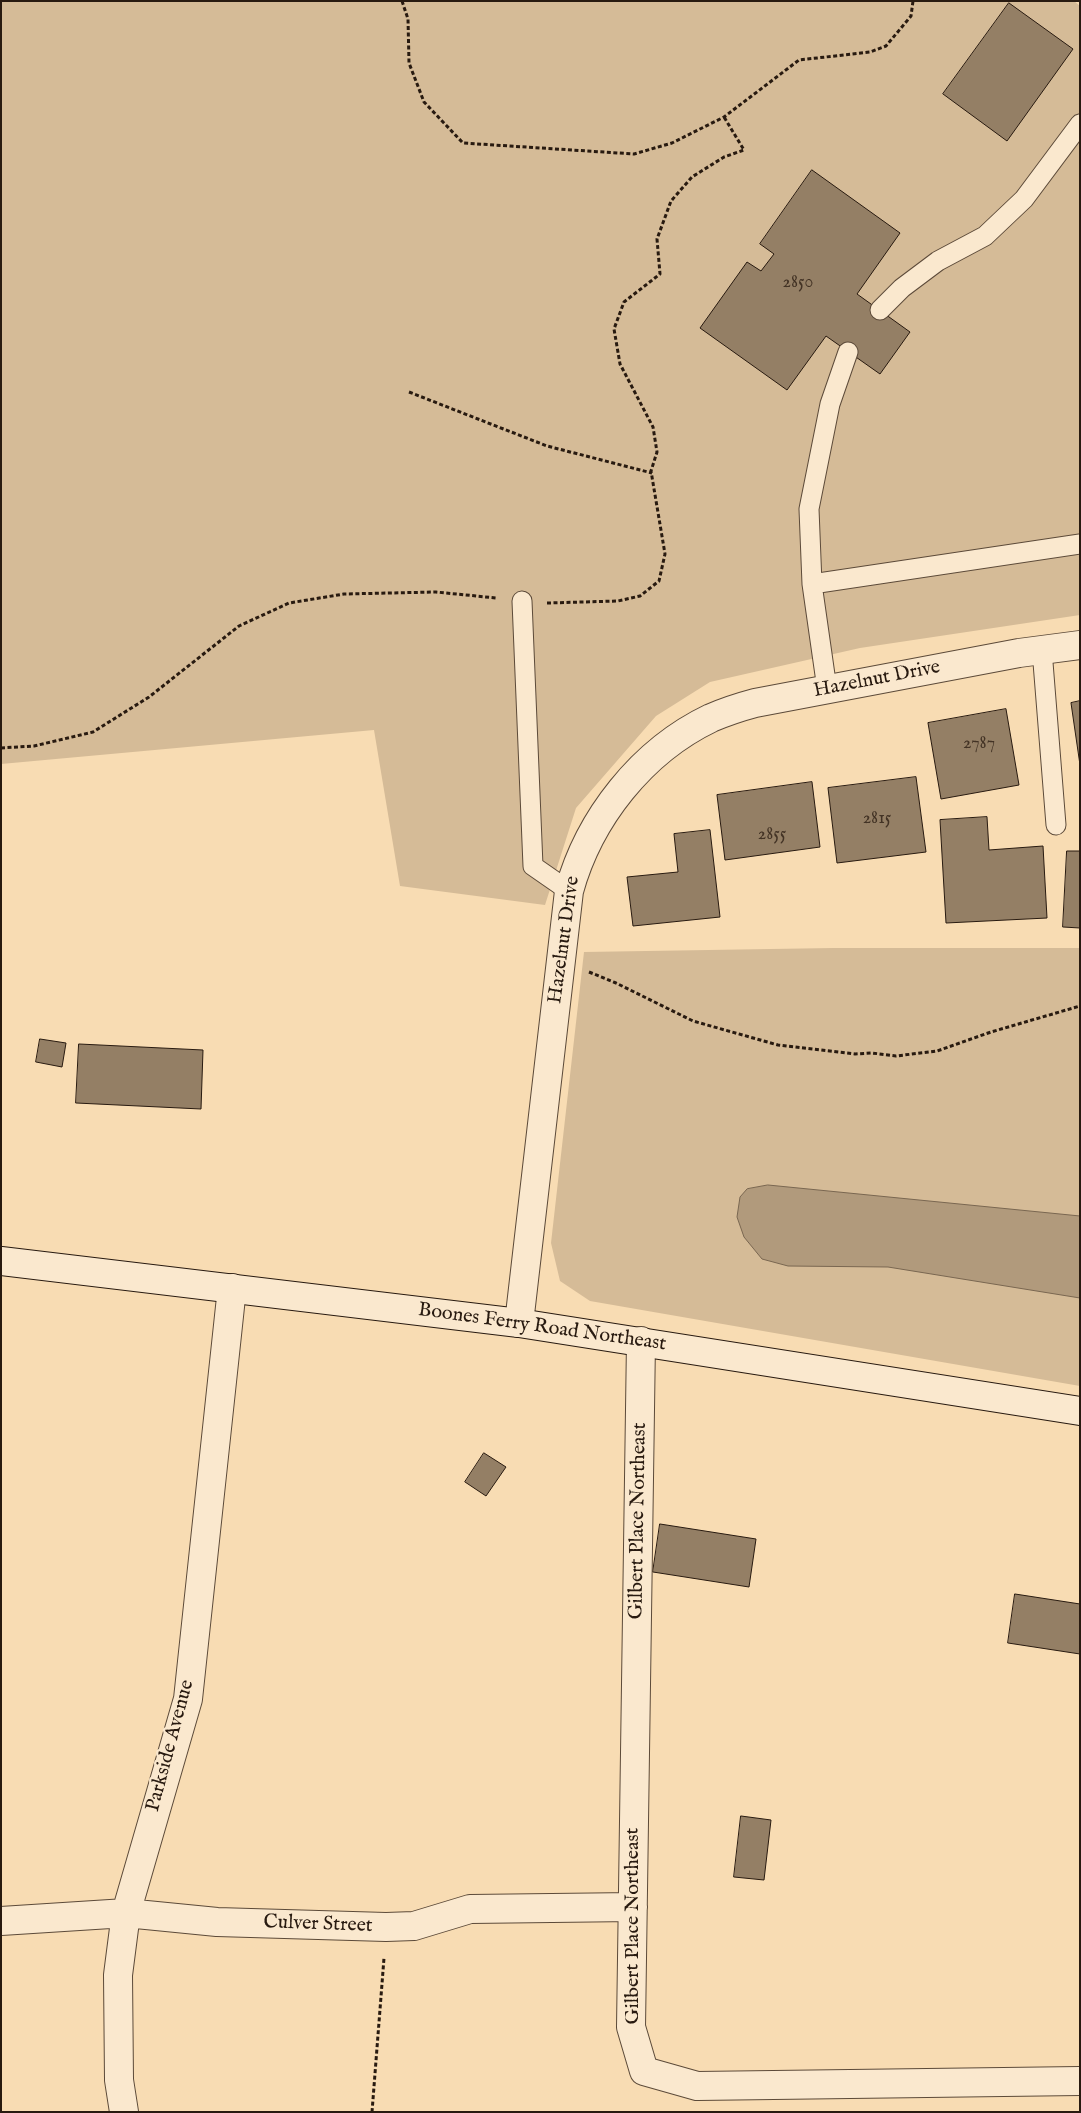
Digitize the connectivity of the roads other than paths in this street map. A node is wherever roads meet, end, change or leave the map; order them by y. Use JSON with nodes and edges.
{"nodes":[{"id":1,"x":1080,"y":124,"type":"edge"},
{"id":2,"x":880,"y":310,"type":"dead end"},
{"id":3,"x":848,"y":352,"type":"dead end"},
{"id":4,"x":1080,"y":544,"type":"edge"},
{"id":5,"x":812,"y":584,"type":"junction"},
{"id":6,"x":522,"y":601,"type":"road end"},
{"id":7,"x":1080,"y":645,"type":"edge"},
{"id":8,"x":1042,"y":650,"type":"junction"},
{"id":9,"x":827,"y":690,"type":"junction"},
{"id":10,"x":1056,"y":825,"type":"dead end"},
{"id":11,"x":569,"y":891,"type":"junction"},
{"id":12,"x":1,"y":1261,"type":"edge"},
{"id":13,"x":232,"y":1288,"type":"junction"},
{"id":14,"x":519,"y":1323,"type":"junction"},
{"id":15,"x":641,"y":1341,"type":"junction"},
{"id":16,"x":1080,"y":1411,"type":"edge"},
{"id":17,"x":633,"y":1907,"type":"junction"},
{"id":18,"x":126,"y":1913,"type":"junction"},
{"id":19,"x":1,"y":1921,"type":"edge"},
{"id":20,"x":1080,"y":2081,"type":"edge"},
{"id":21,"x":124,"y":2112,"type":"edge"}],
"edges":[{"from":1,"to":2,"type":"lane"},
{"from":3,"to":5,"type":"lane"},
{"from":4,"to":5,"type":"lane"},
{"from":5,"to":9,"type":"lane"},
{"from":6,"to":11,"type":"lane"},
{"from":7,"to":8,"type":"street","name":"Hazelnut Drive"},
{"from":8,"to":9,"type":"street","name":"Hazelnut Drive"},
{"from":8,"to":10,"type":"lane"},
{"from":9,"to":11,"type":"street","name":"Hazelnut Drive"},
{"from":11,"to":14,"type":"street","name":"Hazelnut Drive"},
{"from":12,"to":13,"type":"street","name":"Boones Ferry Road Northeast"},
{"from":13,"to":14,"type":"street","name":"Boones Ferry Road Northeast"},
{"from":13,"to":18,"type":"street","name":"Parkside Avenue"},
{"from":14,"to":15,"type":"street","name":"Boones Ferry Road Northeast"},
{"from":15,"to":16,"type":"street","name":"Boones Ferry Road Northeast"},
{"from":15,"to":17,"type":"street","name":"Gilbert Place Northeast"},
{"from":17,"to":18,"type":"street","name":"Culver Street"},
{"from":17,"to":20,"type":"street","name":"Gilbert Place Northeast"},
{"from":18,"to":19,"type":"street","name":"Culver Street"},
{"from":18,"to":21,"type":"street","name":"Parkside Avenue"}]}
